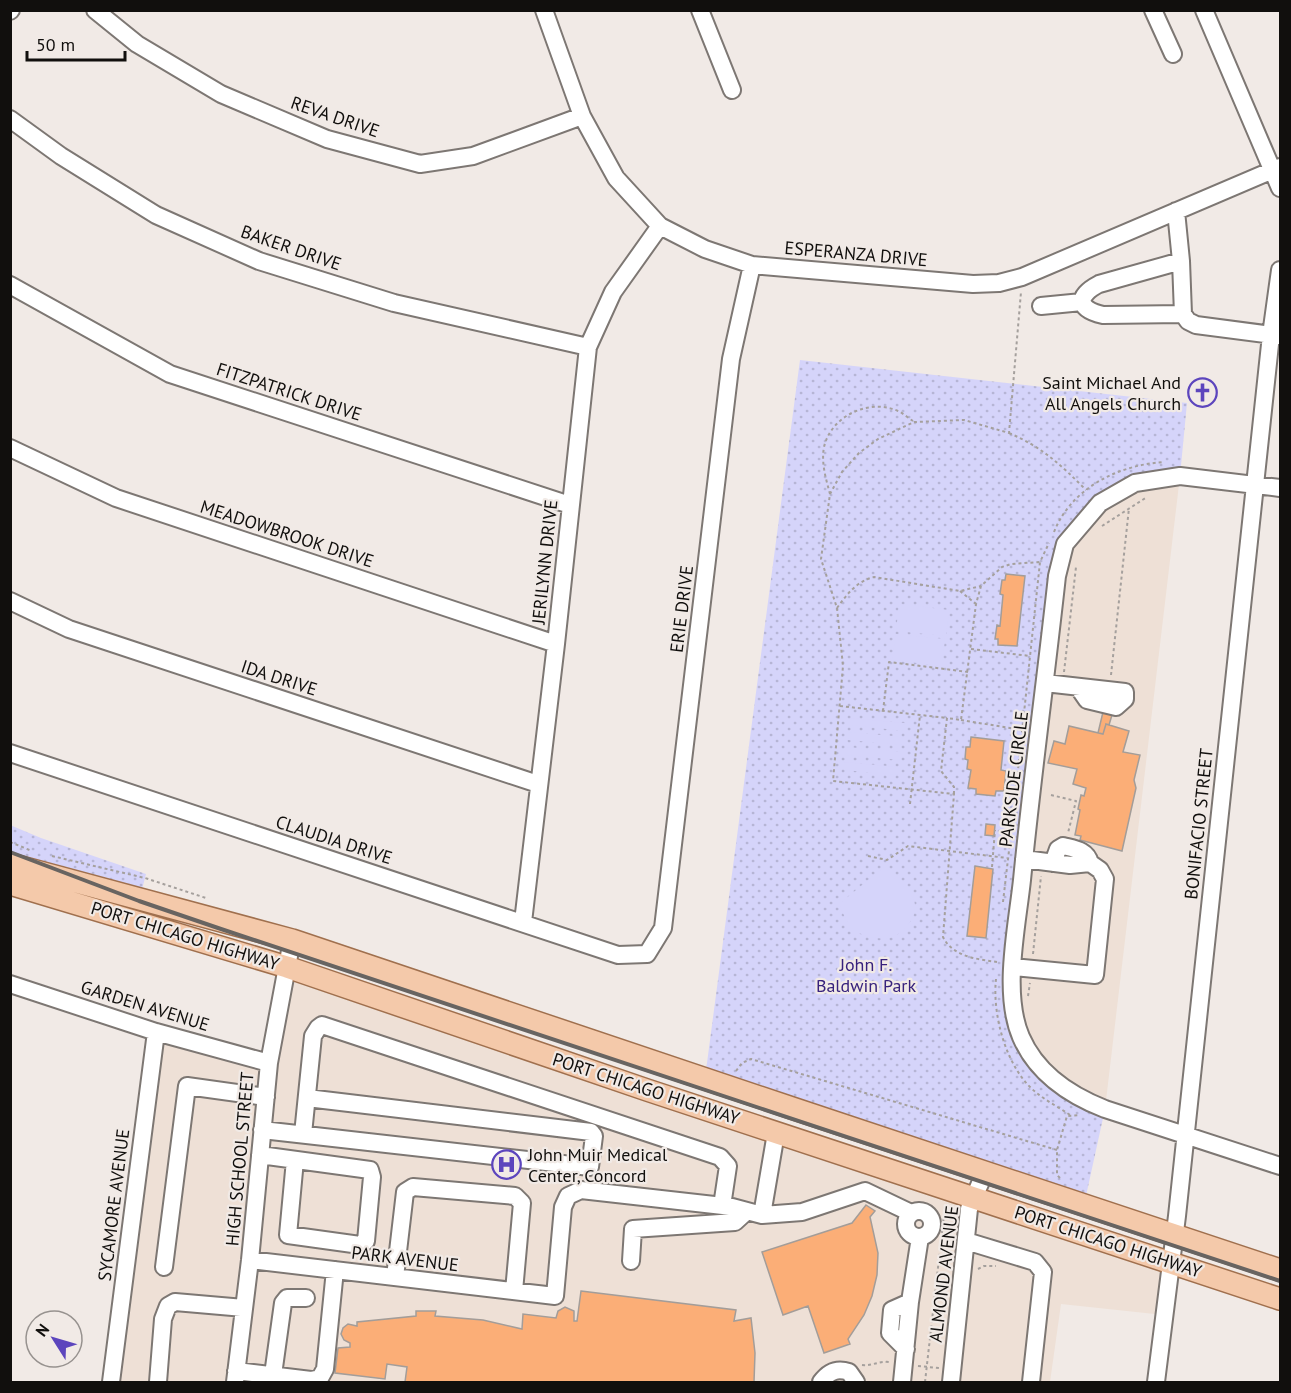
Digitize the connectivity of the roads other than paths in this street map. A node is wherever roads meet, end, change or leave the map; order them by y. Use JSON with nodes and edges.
{"nodes":[{"id":1,"x":95,"y":10,"type":"edge"},
{"id":2,"x":544,"y":10,"type":"edge"},
{"id":3,"x":700,"y":10,"type":"edge"},
{"id":4,"x":1153,"y":10,"type":"edge"},
{"id":5,"x":1204,"y":10,"type":"edge"},
{"id":6,"x":1173,"y":54,"type":"dead end"},
{"id":7,"x":732,"y":90,"type":"dead end"},
{"id":8,"x":582,"y":116,"type":"junction"},
{"id":9,"x":10,"y":118,"type":"edge"},
{"id":10,"x":1277,"y":168,"type":"edge"},
{"id":11,"x":1281,"y":188,"type":"edge"},
{"id":12,"x":1176,"y":212,"type":"junction"},
{"id":13,"x":660,"y":226,"type":"junction"},
{"id":14,"x":1181,"y":261,"type":"junction"},
{"id":15,"x":752,"y":265,"type":"junction"},
{"id":16,"x":1281,"y":270,"type":"edge"},
{"id":17,"x":10,"y":285,"type":"edge"},
{"id":18,"x":1082,"y":302,"type":"junction"},
{"id":19,"x":1041,"y":306,"type":"dead end"},
{"id":20,"x":1183,"y":314,"type":"junction"},
{"id":21,"x":1276,"y":336,"type":"edge"},
{"id":22,"x":588,"y":347,"type":"junction"},
{"id":23,"x":10,"y":448,"type":"edge"},
{"id":24,"x":1255,"y":484,"type":"junction"},
{"id":25,"x":1281,"y":488,"type":"edge"},
{"id":26,"x":570,"y":505,"type":"junction"},
{"id":27,"x":10,"y":601,"type":"edge"},
{"id":28,"x":556,"y":644,"type":"junction"},
{"id":29,"x":1045,"y":683,"type":"junction"},
{"id":30,"x":1118,"y":691,"type":"road end"},
{"id":31,"x":10,"y":753,"type":"edge"},
{"id":32,"x":538,"y":784,"type":"junction"},
{"id":33,"x":1024,"y":859,"type":"junction"},
{"id":34,"x":10,"y":864,"type":"edge"},
{"id":35,"x":10,"y":884,"type":"edge"},
{"id":36,"x":523,"y":922,"type":"junction"},
{"id":37,"x":292,"y":940,"type":"junction"},
{"id":38,"x":647,"y":954,"type":"joint"},
{"id":39,"x":1006,"y":965,"type":"junction"},
{"id":40,"x":287,"y":967,"type":"junction"},
{"id":41,"x":10,"y":984,"type":"edge"},
{"id":42,"x":156,"y":1032,"type":"junction"},
{"id":43,"x":269,"y":1063,"type":"junction"},
{"id":44,"x":266,"y":1097,"type":"junction"},
{"id":45,"x":307,"y":1098,"type":"junction"},
{"id":46,"x":788,"y":1107,"type":"junction"},
{"id":47,"x":262,"y":1131,"type":"junction"},
{"id":48,"x":776,"y":1133,"type":"junction"},
{"id":49,"x":303,"y":1134,"type":"junction"},
{"id":50,"x":1185,"y":1134,"type":"junction"},
{"id":51,"x":260,"y":1155,"type":"junction"},
{"id":52,"x":295,"y":1160,"type":"junction"},
{"id":53,"x":1281,"y":1166,"type":"edge"},
{"id":54,"x":985,"y":1172,"type":"junction"},
{"id":55,"x":973,"y":1198,"type":"junction"},
{"id":56,"x":722,"y":1206,"type":"junction"},
{"id":57,"x":754,"y":1213,"type":"junction"},
{"id":58,"x":1174,"y":1235,"type":"junction"},
{"id":59,"x":966,"y":1241,"type":"junction"},
{"id":60,"x":250,"y":1260,"type":"junction"},
{"id":61,"x":631,"y":1260,"type":"dead end"},
{"id":62,"x":1171,"y":1262,"type":"junction"},
{"id":63,"x":164,"y":1267,"type":"dead end"},
{"id":64,"x":335,"y":1270,"type":"junction"},
{"id":65,"x":1281,"y":1270,"type":"edge"},
{"id":66,"x":395,"y":1277,"type":"junction"},
{"id":67,"x":514,"y":1291,"type":"junction"},
{"id":68,"x":306,"y":1298,"type":"dead end"},
{"id":69,"x":1281,"y":1299,"type":"edge"},
{"id":70,"x":244,"y":1308,"type":"junction"},
{"id":71,"x":236,"y":1377,"type":"edge"},
{"id":72,"x":273,"y":1379,"type":"edge"},
{"id":73,"x":111,"y":1383,"type":"edge"},
{"id":74,"x":158,"y":1383,"type":"edge"},
{"id":75,"x":821,"y":1383,"type":"edge"},
{"id":76,"x":856,"y":1383,"type":"edge"},
{"id":77,"x":902,"y":1383,"type":"edge"},
{"id":78,"x":951,"y":1383,"type":"edge"},
{"id":79,"x":1031,"y":1383,"type":"edge"},
{"id":80,"x":1156,"y":1383,"type":"edge"}],
"edges":[{"from":1,"to":8,"type":"street","name":"REVA DRIVE"},
{"from":2,"to":8,"type":"street","name":"ESPERANZA DRIVE"},
{"from":3,"to":7,"type":"street"},
{"from":4,"to":6,"type":"street"},
{"from":5,"to":10,"type":"street"},
{"from":8,"to":13,"type":"street","name":"ESPERANZA DRIVE"},
{"from":9,"to":22,"type":"street","name":"BAKER DRIVE"},
{"from":10,"to":11,"type":"street"},
{"from":10,"to":12,"type":"street","name":"ESPERANZA DRIVE"},
{"from":12,"to":14,"type":"street"},
{"from":12,"to":15,"type":"street","name":"ESPERANZA DRIVE"},
{"from":13,"to":15,"type":"street","name":"ESPERANZA DRIVE"},
{"from":13,"to":22,"type":"street","name":"JERILYNN DRIVE"},
{"from":14,"to":18,"type":"street"},
{"from":14,"to":20,"type":"street"},
{"from":15,"to":38,"type":"street","name":"ERIE DRIVE"},
{"from":16,"to":21,"type":"street","name":"BONIFACIO STREET"},
{"from":17,"to":26,"type":"street","name":"FITZPATRICK DRIVE"},
{"from":18,"to":19,"type":"street"},
{"from":18,"to":20,"type":"street"},
{"from":20,"to":21,"type":"street"},
{"from":21,"to":24,"type":"street","name":"BONIFACIO STREET"},
{"from":22,"to":26,"type":"street","name":"JERILYNN DRIVE"},
{"from":23,"to":28,"type":"street","name":"MEADOWBROOK DRIVE"},
{"from":24,"to":25,"type":"street","name":"PARKSIDE CIRCLE"},
{"from":24,"to":29,"type":"street","name":"PARKSIDE CIRCLE"},
{"from":24,"to":50,"type":"street","name":"BONIFACIO STREET"},
{"from":26,"to":28,"type":"street","name":"JERILYNN DRIVE"},
{"from":27,"to":32,"type":"street","name":"IDA DRIVE"},
{"from":28,"to":32,"type":"street","name":"JERILYNN DRIVE"},
{"from":29,"to":30,"type":"street"},
{"from":29,"to":33,"type":"street","name":"PARKSIDE CIRCLE"},
{"from":31,"to":36,"type":"street","name":"CLAUDIA DRIVE"},
{"from":32,"to":36,"type":"street","name":"JERILYNN DRIVE"},
{"from":33,"to":39,"type":"street","name":"PARKSIDE CIRCLE"},
{"from":33,"to":39,"type":"street"},
{"from":34,"to":37,"type":"main road","name":"PORT CHICAGO HIGHWAY"},
{"from":35,"to":40,"type":"main road","name":"PORT CHICAGO HIGHWAY"},
{"from":36,"to":38,"type":"street","name":"CLAUDIA DRIVE"},
{"from":37,"to":40,"type":"street","name":"HIGH SCHOOL STREET"},
{"from":37,"to":46,"type":"main road","name":"PORT CHICAGO HIGHWAY"},
{"from":39,"to":50,"type":"street","name":"PARKSIDE CIRCLE"},
{"from":40,"to":43,"type":"street","name":"HIGH SCHOOL STREET"},
{"from":40,"to":48,"type":"main road","name":"PORT CHICAGO HIGHWAY"},
{"from":41,"to":42,"type":"street","name":"GARDEN AVENUE"},
{"from":42,"to":43,"type":"street","name":"GARDEN AVENUE"},
{"from":42,"to":73,"type":"street","name":"SYCAMORE AVENUE"},
{"from":43,"to":44,"type":"street","name":"HIGH SCHOOL STREET"},
{"from":44,"to":47,"type":"street","name":"HIGH SCHOOL STREET"},
{"from":44,"to":63,"type":"street"},
{"from":45,"to":49,"type":"street"},
{"from":45,"to":49,"type":"street"},
{"from":45,"to":56,"type":"street"},
{"from":46,"to":48,"type":"main road"},
{"from":46,"to":54,"type":"main road","name":"PORT CHICAGO HIGHWAY"},
{"from":47,"to":49,"type":"street"},
{"from":47,"to":51,"type":"street","name":"HIGH SCHOOL STREET"},
{"from":48,"to":55,"type":"main road","name":"PORT CHICAGO HIGHWAY"},
{"from":48,"to":57,"type":"street"},
{"from":50,"to":53,"type":"street","name":"PARKSIDE CIRCLE"},
{"from":50,"to":58,"type":"street","name":"BONIFACIO STREET"},
{"from":51,"to":52,"type":"street"},
{"from":51,"to":60,"type":"street","name":"HIGH SCHOOL STREET"},
{"from":52,"to":52,"type":"street"},
{"from":54,"to":55,"type":"street","name":"ALMOND AVENUE"},
{"from":54,"to":58,"type":"main road","name":"PORT CHICAGO HIGHWAY"},
{"from":55,"to":59,"type":"street","name":"ALMOND AVENUE"},
{"from":55,"to":62,"type":"main road","name":"PORT CHICAGO HIGHWAY"},
{"from":56,"to":57,"type":"street"},
{"from":56,"to":67,"type":"street","name":"PARK AVENUE"},
{"from":57,"to":61,"type":"street"},
{"from":57,"to":77,"type":"street"},
{"from":58,"to":62,"type":"street","name":"BONIFACIO STREET"},
{"from":58,"to":65,"type":"main road","name":"PORT CHICAGO HIGHWAY"},
{"from":59,"to":78,"type":"street","name":"ALMOND AVENUE"},
{"from":59,"to":79,"type":"street"},
{"from":60,"to":64,"type":"street","name":"PARK AVENUE"},
{"from":60,"to":70,"type":"street","name":"HIGH SCHOOL STREET"},
{"from":62,"to":69,"type":"main road","name":"PORT CHICAGO HIGHWAY"},
{"from":62,"to":80,"type":"street","name":"BONIFACIO STREET"},
{"from":64,"to":66,"type":"street","name":"PARK AVENUE"},
{"from":64,"to":72,"type":"street"},
{"from":66,"to":67,"type":"street","name":"PARK AVENUE"},
{"from":66,"to":67,"type":"street"},
{"from":68,"to":72,"type":"street"},
{"from":70,"to":71,"type":"street","name":"HIGH SCHOOL STREET"},
{"from":70,"to":74,"type":"street"},
{"from":71,"to":72,"type":"street"},
{"from":75,"to":76,"type":"street"}]}
